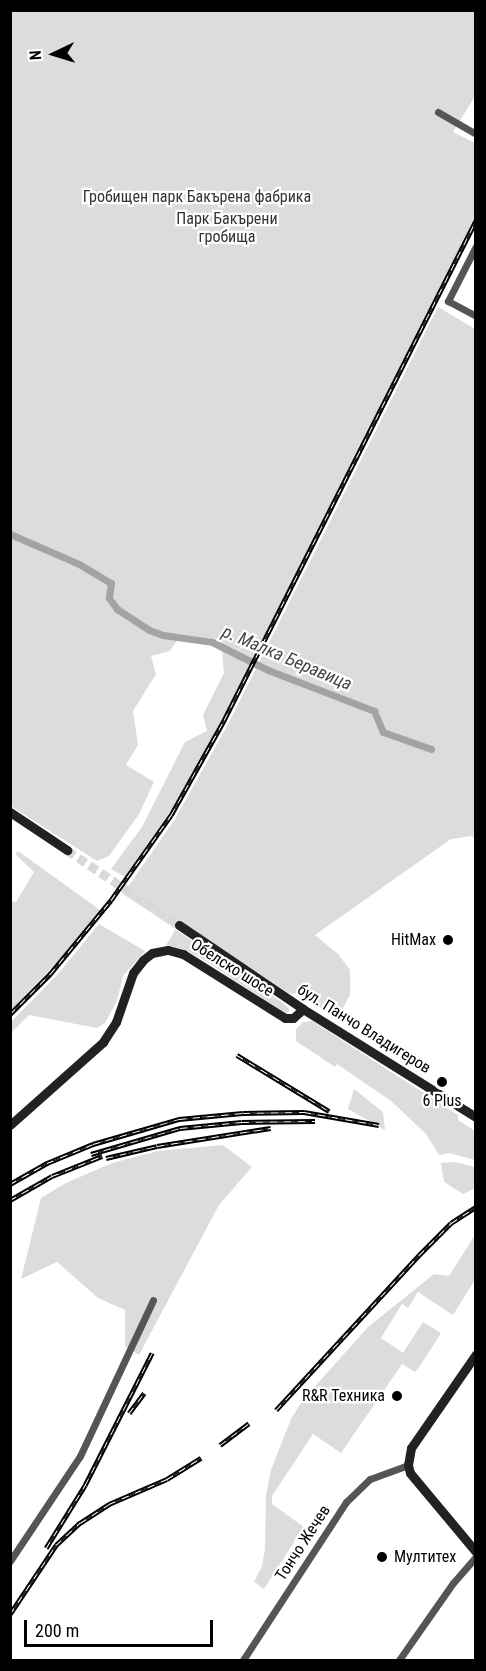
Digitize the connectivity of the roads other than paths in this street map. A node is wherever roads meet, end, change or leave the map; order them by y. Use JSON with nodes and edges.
{"nodes":[{"id":1,"x":438,"y":112,"type":"dead end"},
{"id":2,"x":476,"y":134,"type":"edge"},
{"id":3,"x":476,"y":246,"type":"edge"},
{"id":4,"x":476,"y":316,"type":"edge"},
{"id":5,"x":10,"y":812,"type":"edge"},
{"id":6,"x":68,"y":850,"type":"tunnel mouth"},
{"id":7,"x":178,"y":925,"type":"tunnel mouth"},
{"id":8,"x":303,"y":1009,"type":"junction"},
{"id":9,"x":476,"y":1117,"type":"edge"},
{"id":10,"x":10,"y":1125,"type":"edge"},
{"id":11,"x":153,"y":1300,"type":"dead end"},
{"id":12,"x":476,"y":1354,"type":"edge"},
{"id":13,"x":408,"y":1466,"type":"junction"},
{"id":14,"x":476,"y":1552,"type":"edge"},
{"id":15,"x":476,"y":1557,"type":"edge"},
{"id":16,"x":10,"y":1561,"type":"edge"},
{"id":17,"x":243,"y":1660,"type":"edge"},
{"id":18,"x":399,"y":1660,"type":"edge"}],
"edges":[{"from":1,"to":2,"type":"street"},
{"from":3,"to":4,"type":"street"},
{"from":5,"to":6,"type":"street"},
{"from":7,"to":8,"type":"street","name":"бул. Панчо Владигеров"},
{"from":8,"to":9,"type":"street","name":"бул. Панчо Владигеров"},
{"from":8,"to":10,"type":"street","name":"Обелско шосе"},
{"from":11,"to":16,"type":"street"},
{"from":12,"to":13,"type":"street"},
{"from":13,"to":14,"type":"street"},
{"from":13,"to":17,"type":"street","name":"Тончо Жечев"},
{"from":15,"to":18,"type":"street"}]}
